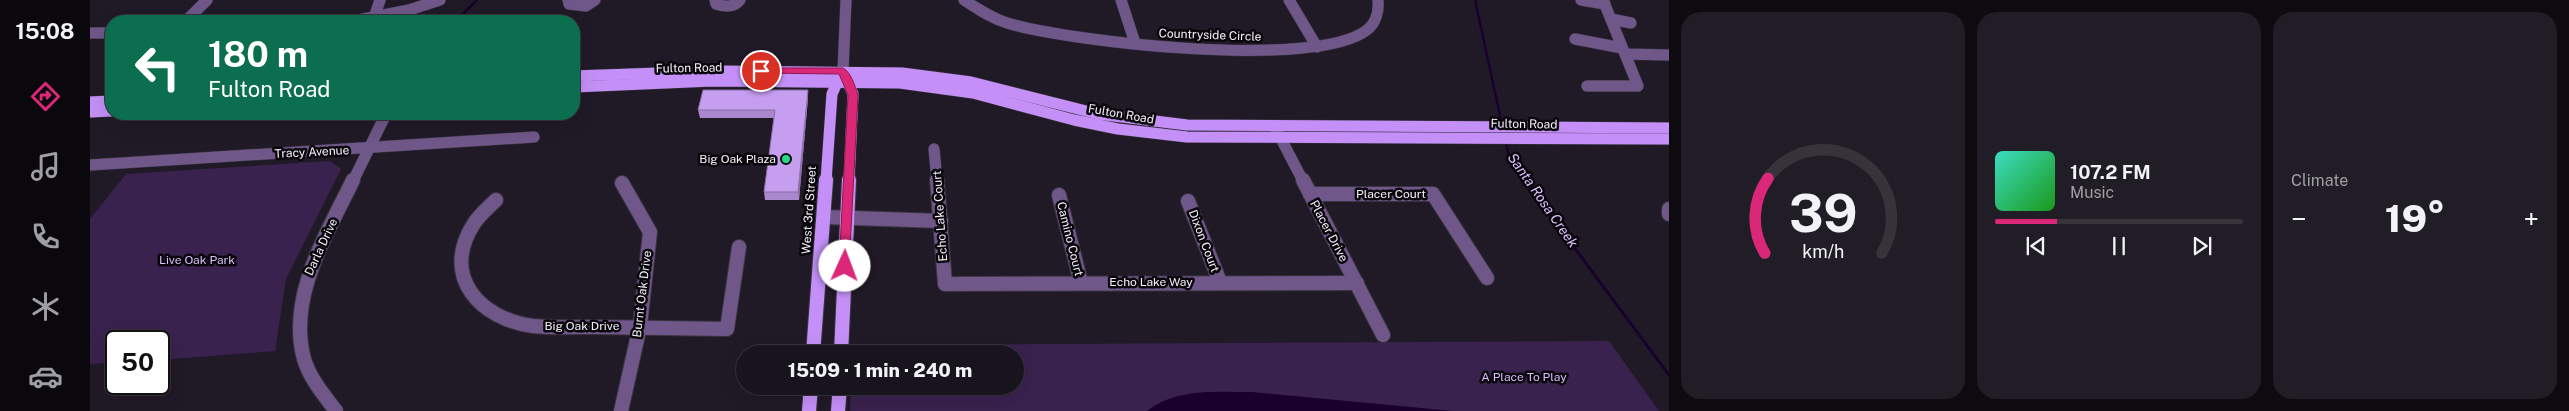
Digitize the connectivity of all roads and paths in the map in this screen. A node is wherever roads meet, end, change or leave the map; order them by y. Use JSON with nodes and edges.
{"nodes":[{"id":1,"x":207,"y":0,"type":"edge"},
{"id":2,"x":380,"y":0,"type":"edge"},
{"id":3,"x":440,"y":0,"type":"edge"},
{"id":4,"x":568,"y":0,"type":"edge"},
{"id":5,"x":595,"y":0,"type":"edge"},
{"id":6,"x":714,"y":0,"type":"edge"},
{"id":7,"x":740,"y":0,"type":"edge"},
{"id":8,"x":846,"y":0,"type":"edge"},
{"id":9,"x":964,"y":0,"type":"edge"},
{"id":10,"x":1121,"y":0,"type":"edge"},
{"id":11,"x":1289,"y":0,"type":"edge"},
{"id":12,"x":1378,"y":0,"type":"edge"},
{"id":13,"x":1581,"y":0,"type":"edge"},
{"id":14,"x":1604,"y":2,"type":"edge"},
{"id":15,"x":192,"y":15,"type":"edge"},
{"id":16,"x":375,"y":15,"type":"edge"},
{"id":17,"x":385,"y":15,"type":"edge"},
{"id":18,"x":1611,"y":19,"type":"junction"},
{"id":19,"x":1631,"y":23,"type":"dead end"},
{"id":20,"x":90,"y":33,"type":"edge"},
{"id":21,"x":105,"y":33,"type":"edge"},
{"id":22,"x":1575,"y":39,"type":"dead end"},
{"id":23,"x":1136,"y":43,"type":"junction"},
{"id":24,"x":1318,"y":47,"type":"junction"},
{"id":25,"x":1624,"y":51,"type":"junction"},
{"id":26,"x":1669,"y":55,"type":"edge"},
{"id":27,"x":580,"y":76,"type":"edge"},
{"id":28,"x":842,"y":78,"type":"junction"},
{"id":29,"x":1588,"y":86,"type":"dead end"},
{"id":30,"x":580,"y":87,"type":"edge"},
{"id":31,"x":105,"y":101,"type":"edge"},
{"id":32,"x":90,"y":102,"type":"edge"},
{"id":33,"x":105,"y":111,"type":"edge"},
{"id":34,"x":90,"y":112,"type":"edge"},
{"id":35,"x":383,"y":120,"type":"edge"},
{"id":36,"x":1669,"y":128,"type":"edge"},
{"id":37,"x":1278,"y":132,"type":"junction"},
{"id":38,"x":1540,"y":133,"type":"junction"},
{"id":39,"x":534,"y":137,"type":"dead end"},
{"id":40,"x":1669,"y":139,"type":"edge"},
{"id":41,"x":934,"y":148,"type":"dead end"},
{"id":42,"x":369,"y":149,"type":"junction"},
{"id":43,"x":90,"y":165,"type":"edge"},
{"id":44,"x":622,"y":183,"type":"dead end"},
{"id":45,"x":1310,"y":194,"type":"junction"},
{"id":46,"x":1059,"y":196,"type":"dead end"},
{"id":47,"x":496,"y":200,"type":"dead end"},
{"id":48,"x":1188,"y":201,"type":"dead end"},
{"id":49,"x":1669,"y":209,"type":"edge"},
{"id":50,"x":1669,"y":214,"type":"edge"},
{"id":51,"x":824,"y":217,"type":"junction"},
{"id":52,"x":847,"y":218,"type":"junction"},
{"id":53,"x":941,"y":220,"type":"junction"},
{"id":54,"x":739,"y":248,"type":"dead end"},
{"id":55,"x":1487,"y":278,"type":"dead end"},
{"id":56,"x":1220,"y":282,"type":"junction"},
{"id":57,"x":1081,"y":283,"type":"junction"},
{"id":58,"x":1357,"y":283,"type":"junction"},
{"id":59,"x":945,"y":284,"type":"joint"},
{"id":60,"x":640,"y":326,"type":"junction"},
{"id":61,"x":1384,"y":335,"type":"dead end"},
{"id":62,"x":814,"y":345,"type":"edge"},
{"id":63,"x":841,"y":345,"type":"edge"},
{"id":64,"x":810,"y":395,"type":"edge"},
{"id":65,"x":839,"y":395,"type":"edge"},
{"id":66,"x":328,"y":409,"type":"edge"},
{"id":67,"x":621,"y":411,"type":"edge"},
{"id":68,"x":809,"y":411,"type":"edge"},
{"id":69,"x":838,"y":411,"type":"edge"}],
"edges":[{"from":1,"to":15,"type":"street"},
{"from":2,"to":16,"type":"street"},
{"from":3,"to":17,"type":"street"},
{"from":4,"to":5,"type":"street"},
{"from":6,"to":7,"type":"street"},
{"from":8,"to":28,"type":"street"},
{"from":9,"to":23,"type":"street","name":"Countryside Circle"},
{"from":10,"to":23,"type":"street"},
{"from":11,"to":24,"type":"street"},
{"from":12,"to":24,"type":"street","name":"Countryside Circle"},
{"from":13,"to":14,"type":"street"},
{"from":14,"to":18,"type":"street"},
{"from":18,"to":19,"type":"street"},
{"from":18,"to":25,"type":"street"},
{"from":20,"to":21,"type":"street"},
{"from":22,"to":25,"type":"street"},
{"from":23,"to":24,"type":"street","name":"Countryside Circle"},
{"from":25,"to":26,"type":"street"},
{"from":25,"to":29,"type":"street"},
{"from":27,"to":28,"type":"main road","name":"Fulton Road"},
{"from":28,"to":30,"type":"main road","name":"Fulton Road"},
{"from":28,"to":37,"type":"main road","name":"Fulton Road"},
{"from":28,"to":51,"type":"main road","name":"West 3rd Street"},
{"from":28,"to":52,"type":"main road"},
{"from":31,"to":32,"type":"main road"},
{"from":33,"to":34,"type":"main road"},
{"from":35,"to":42,"type":"street","name":"Darla Drive"},
{"from":36,"to":38,"type":"main road","name":"Fulton Road"},
{"from":37,"to":38,"type":"main road","name":"Fulton Road"},
{"from":37,"to":45,"type":"street","name":"Placer Drive"},
{"from":38,"to":40,"type":"main road","name":"Fulton Road"},
{"from":39,"to":42,"type":"street","name":"Tracy Avenue"},
{"from":41,"to":53,"type":"street","name":"Echo Lake Court"},
{"from":42,"to":43,"type":"street","name":"Tracy Avenue"},
{"from":42,"to":66,"type":"street","name":"Darla Drive"},
{"from":44,"to":60,"type":"street","name":"Burnt Oak Drive"},
{"from":45,"to":55,"type":"street","name":"Placer Court"},
{"from":45,"to":58,"type":"street","name":"Placer Drive"},
{"from":46,"to":57,"type":"street","name":"Camino Court"},
{"from":47,"to":60,"type":"street","name":"Big Oak Drive"},
{"from":48,"to":56,"type":"street","name":"Dixon Court"},
{"from":49,"to":50,"type":"street"},
{"from":51,"to":52,"type":"street"},
{"from":51,"to":62,"type":"main road","name":"West 3rd Street"},
{"from":52,"to":53,"type":"street"},
{"from":52,"to":63,"type":"main road"},
{"from":53,"to":59,"type":"street","name":"Echo Lake Court"},
{"from":54,"to":60,"type":"street","name":"Big Oak Drive"},
{"from":56,"to":57,"type":"street","name":"Echo Lake Way"},
{"from":56,"to":58,"type":"street","name":"Echo Lake Way"},
{"from":57,"to":59,"type":"street","name":"Echo Lake Way"},
{"from":58,"to":61,"type":"street","name":"Placer Drive"},
{"from":60,"to":67,"type":"street","name":"Burnt Oak Drive"},
{"from":64,"to":68,"type":"main road"},
{"from":65,"to":69,"type":"main road"}]}
